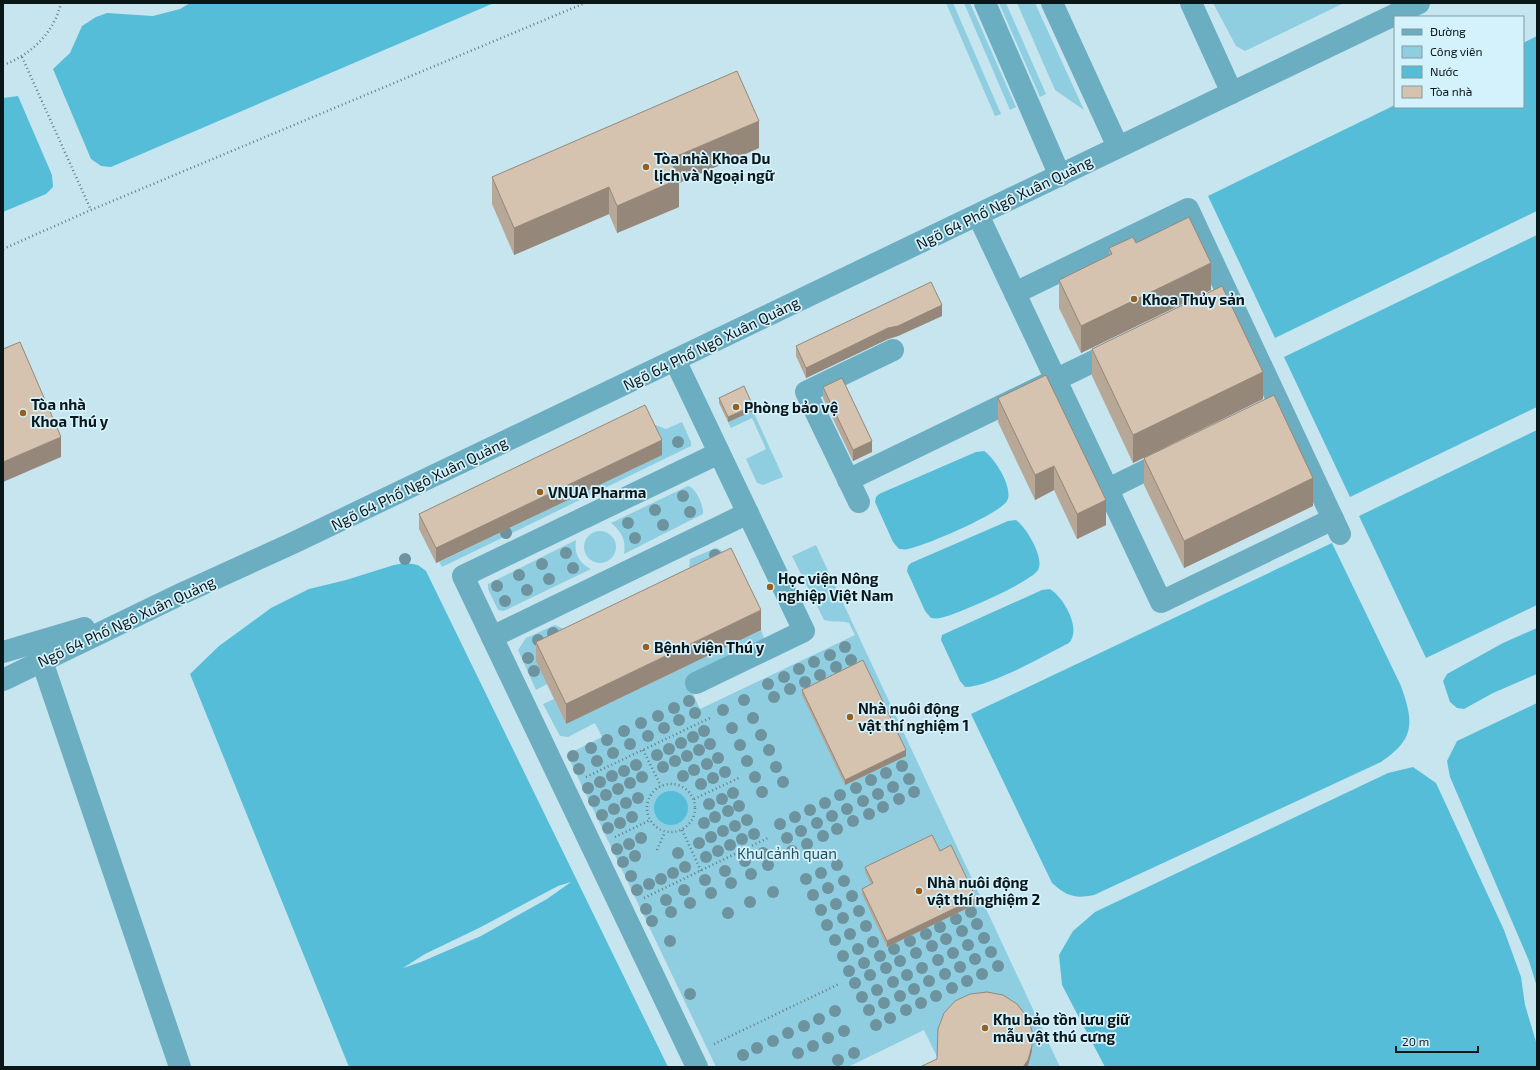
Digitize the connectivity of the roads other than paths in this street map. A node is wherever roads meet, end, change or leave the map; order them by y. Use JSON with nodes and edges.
{"nodes":[{"id":1,"x":985,"y":3,"type":"edge"},
{"id":2,"x":1052,"y":3,"type":"edge"},
{"id":3,"x":1191,"y":3,"type":"edge"},
{"id":4,"x":1419,"y":3,"type":"edge"},
{"id":5,"x":1232,"y":93,"type":"junction"},
{"id":6,"x":1118,"y":147,"type":"junction"},
{"id":7,"x":1060,"y":176,"type":"junction"},
{"id":8,"x":978,"y":215,"type":"junction"},
{"id":9,"x":1015,"y":293,"type":"junction"},
{"id":10,"x":1135,"y":341,"type":"edge"},
{"id":11,"x":893,"y":350,"type":"dead end"},
{"id":12,"x":675,"y":360,"type":"junction"},
{"id":13,"x":1056,"y":379,"type":"junction"},
{"id":14,"x":1280,"y":405,"type":"junction"},
{"id":15,"x":1258,"y":416,"type":"edge"},
{"id":16,"x":1187,"y":450,"type":"edge"},
{"id":17,"x":719,"y":453,"type":"junction"},
{"id":18,"x":848,"y":480,"type":"junction"},
{"id":19,"x":1108,"y":489,"type":"junction"},
{"id":20,"x":859,"y":502,"type":"dead end"},
{"id":21,"x":748,"y":513,"type":"junction"},
{"id":22,"x":183,"y":593,"type":"junction"},
{"id":23,"x":492,"y":637,"type":"junction"},
{"id":24,"x":3,"y":652,"type":"edge"},
{"id":25,"x":42,"y":661,"type":"junction"},
{"id":26,"x":3,"y":680,"type":"edge"},
{"id":27,"x":696,"y":683,"type":"dead end"},
{"id":28,"x":694,"y":1061,"type":"edge"},
{"id":29,"x":180,"y":1067,"type":"edge"}],
"edges":[{"from":1,"to":7,"type":"street"},
{"from":2,"to":6,"type":"street"},
{"from":3,"to":5,"type":"street"},
{"from":4,"to":5,"type":"street","name":"Ngõ 64 Phố Ngô Xuân Quảng"},
{"from":5,"to":6,"type":"street","name":"Ngõ 64 Phố Ngô Xuân Quảng"},
{"from":6,"to":7,"type":"street","name":"Ngõ 64 Phố Ngô Xuân Quảng"},
{"from":7,"to":8,"type":"street","name":"Ngõ 64 Phố Ngô Xuân Quảng"},
{"from":8,"to":9,"type":"street"},
{"from":8,"to":12,"type":"street","name":"Ngõ 64 Phố Ngô Xuân Quảng"},
{"from":9,"to":13,"type":"street"},
{"from":9,"to":14,"type":"street"},
{"from":10,"to":13,"type":"street"},
{"from":11,"to":18,"type":"street"},
{"from":12,"to":17,"type":"street"},
{"from":12,"to":22,"type":"street","name":"Ngõ 64 Phố Ngô Xuân Quảng"},
{"from":13,"to":18,"type":"street"},
{"from":13,"to":19,"type":"street"},
{"from":14,"to":15,"type":"street"},
{"from":14,"to":19,"type":"street"},
{"from":16,"to":19,"type":"street"},
{"from":17,"to":21,"type":"street"},
{"from":17,"to":23,"type":"street"},
{"from":18,"to":20,"type":"street"},
{"from":21,"to":23,"type":"street"},
{"from":21,"to":27,"type":"street"},
{"from":22,"to":24,"type":"street"},
{"from":22,"to":25,"type":"street","name":"Ngõ 64 Phố Ngô Xuân Quảng"},
{"from":23,"to":28,"type":"street"},
{"from":25,"to":26,"type":"street","name":"Ngõ 64 Phố Ngô Xuân Quảng"},
{"from":25,"to":29,"type":"street"}]}
